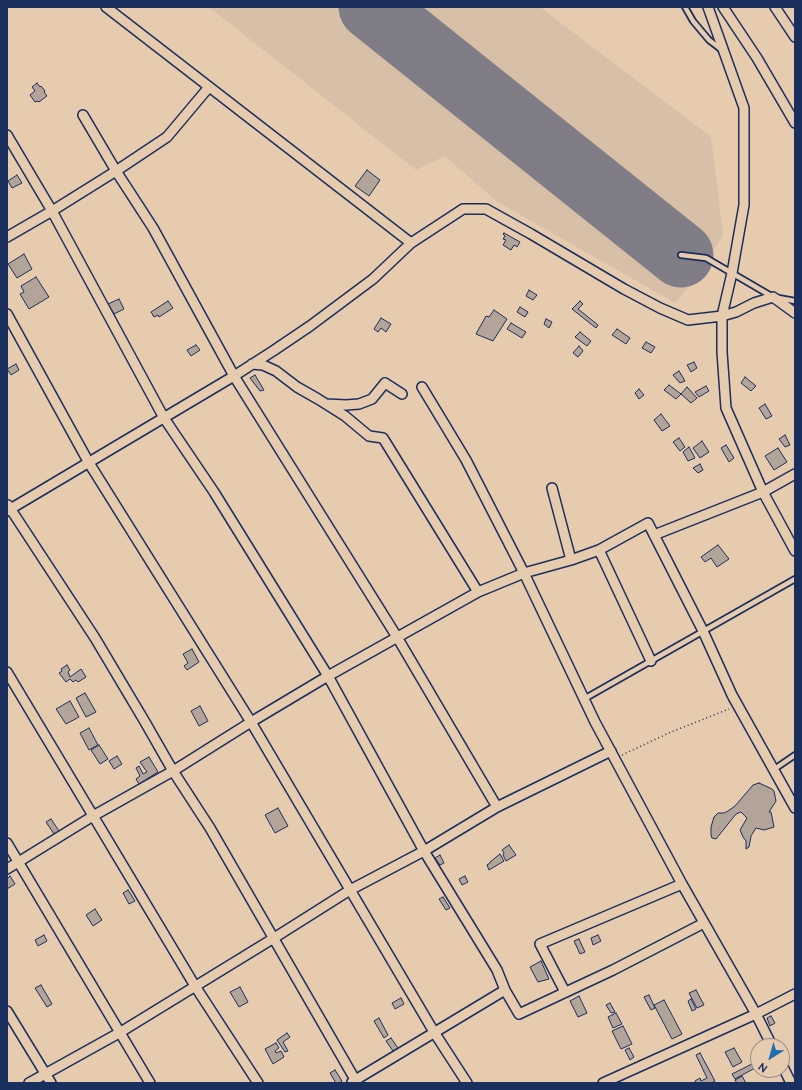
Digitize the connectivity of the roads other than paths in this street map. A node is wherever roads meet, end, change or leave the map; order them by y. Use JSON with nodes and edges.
{"nodes":[{"id":1,"x":106,"y":7,"type":"edge"},
{"id":2,"x":685,"y":7,"type":"edge"},
{"id":3,"x":708,"y":7,"type":"edge"},
{"id":4,"x":723,"y":7,"type":"edge"},
{"id":5,"x":775,"y":7,"type":"edge"},
{"id":6,"x":795,"y":37,"type":"edge"},
{"id":7,"x":723,"y":51,"type":"junction"},
{"id":8,"x":209,"y":87,"type":"junction"},
{"id":9,"x":83,"y":115,"type":"dead end"},
{"id":10,"x":795,"y":123,"type":"edge"},
{"id":11,"x":7,"y":135,"type":"edge"},
{"id":12,"x":116,"y":171,"type":"junction"},
{"id":13,"x":52,"y":211,"type":"junction"},
{"id":14,"x":7,"y":237,"type":"edge"},
{"id":15,"x":411,"y":243,"type":"junction"},
{"id":16,"x":681,"y":255,"type":"dead end"},
{"id":17,"x":732,"y":273,"type":"junction"},
{"id":18,"x":773,"y":297,"type":"junction"},
{"id":19,"x":795,"y":301,"type":"edge"},
{"id":20,"x":795,"y":313,"type":"edge"},
{"id":21,"x":7,"y":314,"type":"edge"},
{"id":22,"x":722,"y":316,"type":"junction"},
{"id":23,"x":252,"y":364,"type":"junction"},
{"id":24,"x":234,"y":376,"type":"junction"},
{"id":25,"x":422,"y":387,"type":"dead end"},
{"id":26,"x":402,"y":394,"type":"dead end"},
{"id":27,"x":325,"y":404,"type":"junction"},
{"id":28,"x":164,"y":418,"type":"junction"},
{"id":29,"x":89,"y":463,"type":"junction"},
{"id":30,"x":795,"y":474,"type":"edge"},
{"id":31,"x":552,"y":488,"type":"dead end"},
{"id":32,"x":763,"y":492,"type":"junction"},
{"id":33,"x":8,"y":508,"type":"edge"},
{"id":34,"x":654,"y":535,"type":"junction"},
{"id":35,"x":598,"y":550,"type":"junction"},
{"id":36,"x":795,"y":551,"type":"edge"},
{"id":37,"x":571,"y":560,"type":"junction"},
{"id":38,"x":524,"y":573,"type":"junction"},
{"id":39,"x":795,"y":579,"type":"edge"},
{"id":40,"x":478,"y":592,"type":"junction"},
{"id":41,"x":703,"y":632,"type":"junction"},
{"id":42,"x":397,"y":637,"type":"junction"},
{"id":43,"x":651,"y":661,"type":"junction"},
{"id":44,"x":7,"y":672,"type":"edge"},
{"id":45,"x":328,"y":676,"type":"junction"},
{"id":46,"x":584,"y":699,"type":"junction"},
{"id":47,"x":251,"y":722,"type":"junction"},
{"id":48,"x":613,"y":755,"type":"junction"},
{"id":49,"x":795,"y":755,"type":"edge"},
{"id":50,"x":773,"y":770,"type":"junction"},
{"id":51,"x":173,"y":771,"type":"junction"},
{"id":52,"x":497,"y":807,"type":"junction"},
{"id":53,"x":795,"y":808,"type":"edge"},
{"id":54,"x":94,"y":816,"type":"junction"},
{"id":55,"x":7,"y":843,"type":"edge"},
{"id":56,"x":424,"y":851,"type":"junction"},
{"id":57,"x":19,"y":862,"type":"junction"},
{"id":58,"x":7,"y":869,"type":"edge"},
{"id":59,"x":682,"y":884,"type":"junction"},
{"id":60,"x":350,"y":890,"type":"junction"},
{"id":61,"x":704,"y":923,"type":"junction"},
{"id":62,"x":274,"y":938,"type":"junction"},
{"id":63,"x":195,"y":986,"type":"junction"},
{"id":64,"x":505,"y":990,"type":"junction"},
{"id":65,"x":566,"y":992,"type":"junction"},
{"id":66,"x":795,"y":994,"type":"edge"},
{"id":67,"x":7,"y":1011,"type":"edge"},
{"id":68,"x":756,"y":1014,"type":"junction"},
{"id":69,"x":434,"y":1032,"type":"junction"},
{"id":70,"x":119,"y":1033,"type":"junction"},
{"id":71,"x":768,"y":1038,"type":"edge"},
{"id":72,"x":45,"y":1074,"type":"junction"},
{"id":73,"x":355,"y":1082,"type":"edge"},
{"id":74,"x":608,"y":1082,"type":"edge"},
{"id":75,"x":29,"y":1083,"type":"edge"},
{"id":76,"x":51,"y":1083,"type":"edge"},
{"id":77,"x":150,"y":1083,"type":"edge"},
{"id":78,"x":258,"y":1083,"type":"edge"},
{"id":79,"x":467,"y":1083,"type":"edge"}],
"edges":[{"from":1,"to":8,"type":"street"},
{"from":2,"to":7,"type":"lane"},
{"from":3,"to":7,"type":"street"},
{"from":4,"to":10,"type":"street"},
{"from":5,"to":6,"type":"street"},
{"from":7,"to":17,"type":"street"},
{"from":8,"to":12,"type":"street"},
{"from":8,"to":15,"type":"street"},
{"from":9,"to":12,"type":"street"},
{"from":11,"to":13,"type":"street"},
{"from":12,"to":13,"type":"street"},
{"from":12,"to":24,"type":"street"},
{"from":13,"to":14,"type":"street"},
{"from":13,"to":28,"type":"street"},
{"from":15,"to":22,"type":"street"},
{"from":15,"to":23,"type":"street"},
{"from":16,"to":17,"type":"lane"},
{"from":17,"to":18,"type":"lane"},
{"from":17,"to":22,"type":"street"},
{"from":18,"to":19,"type":"lane"},
{"from":18,"to":20,"type":"street"},
{"from":18,"to":22,"type":"street"},
{"from":21,"to":29,"type":"street"},
{"from":22,"to":32,"type":"street"},
{"from":23,"to":24,"type":"street"},
{"from":23,"to":27,"type":"street"},
{"from":24,"to":28,"type":"street"},
{"from":24,"to":42,"type":"street"},
{"from":25,"to":38,"type":"street"},
{"from":26,"to":27,"type":"street"},
{"from":27,"to":40,"type":"street"},
{"from":28,"to":29,"type":"street"},
{"from":28,"to":45,"type":"street"},
{"from":29,"to":33,"type":"street"},
{"from":29,"to":47,"type":"street"},
{"from":30,"to":32,"type":"street"},
{"from":31,"to":37,"type":"street"},
{"from":32,"to":34,"type":"street"},
{"from":32,"to":36,"type":"street"},
{"from":33,"to":51,"type":"street"},
{"from":34,"to":35,"type":"street"},
{"from":34,"to":41,"type":"street"},
{"from":35,"to":37,"type":"street"},
{"from":35,"to":43,"type":"street"},
{"from":37,"to":38,"type":"street"},
{"from":38,"to":40,"type":"street"},
{"from":38,"to":46,"type":"street"},
{"from":39,"to":41,"type":"lane"},
{"from":40,"to":42,"type":"street"},
{"from":41,"to":43,"type":"lane"},
{"from":41,"to":50,"type":"street"},
{"from":42,"to":45,"type":"street"},
{"from":42,"to":52,"type":"street"},
{"from":43,"to":46,"type":"lane"},
{"from":44,"to":54,"type":"street"},
{"from":45,"to":47,"type":"street"},
{"from":45,"to":56,"type":"street"},
{"from":46,"to":48,"type":"street"},
{"from":47,"to":51,"type":"street"},
{"from":47,"to":60,"type":"street"},
{"from":48,"to":52,"type":"street"},
{"from":48,"to":59,"type":"street"},
{"from":49,"to":50,"type":"lane"},
{"from":50,"to":53,"type":"street"},
{"from":51,"to":54,"type":"street"},
{"from":51,"to":62,"type":"street"},
{"from":52,"to":56,"type":"street"},
{"from":54,"to":57,"type":"street"},
{"from":54,"to":63,"type":"street"},
{"from":55,"to":57,"type":"street"},
{"from":56,"to":60,"type":"street"},
{"from":56,"to":64,"type":"street"},
{"from":57,"to":58,"type":"street"},
{"from":57,"to":70,"type":"street"},
{"from":59,"to":61,"type":"street"},
{"from":59,"to":65,"type":"street"},
{"from":60,"to":62,"type":"street"},
{"from":60,"to":69,"type":"street"},
{"from":61,"to":65,"type":"street"},
{"from":61,"to":68,"type":"street"},
{"from":62,"to":63,"type":"street"},
{"from":62,"to":73,"type":"street"},
{"from":63,"to":70,"type":"street"},
{"from":63,"to":78,"type":"street"},
{"from":64,"to":65,"type":"street"},
{"from":64,"to":69,"type":"street"},
{"from":66,"to":68,"type":"street"},
{"from":67,"to":72,"type":"street"},
{"from":68,"to":71,"type":"street"},
{"from":68,"to":74,"type":"street"},
{"from":69,"to":73,"type":"street"},
{"from":69,"to":79,"type":"street"},
{"from":70,"to":72,"type":"street"},
{"from":70,"to":77,"type":"street"},
{"from":72,"to":75,"type":"street"},
{"from":72,"to":76,"type":"street"}]}
